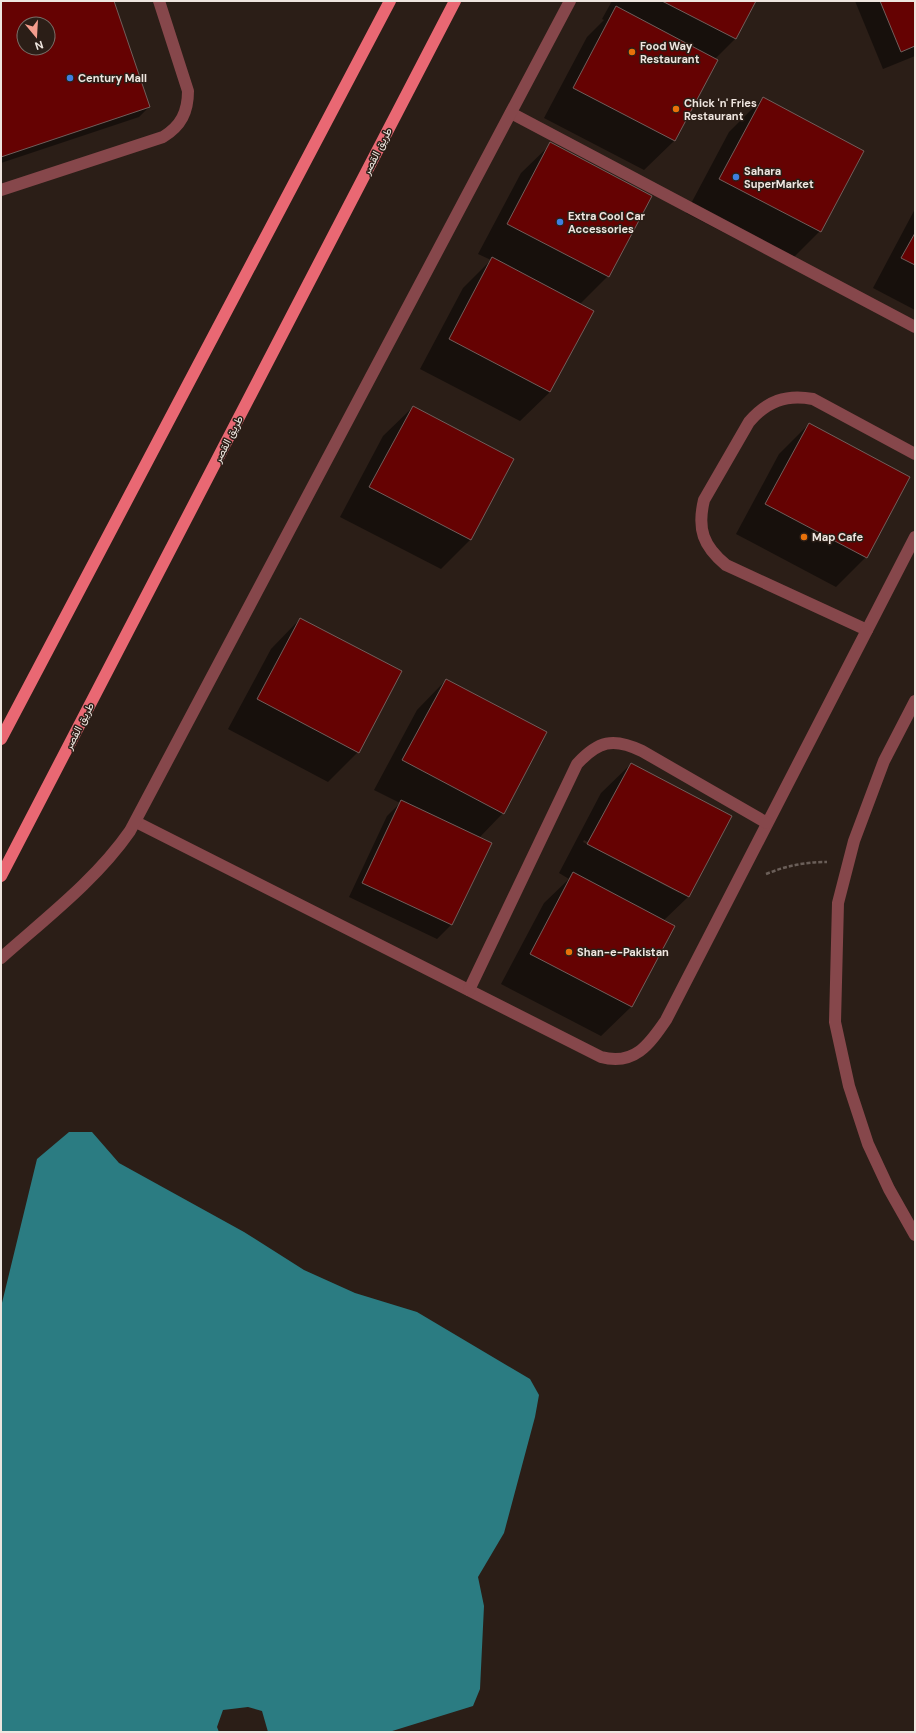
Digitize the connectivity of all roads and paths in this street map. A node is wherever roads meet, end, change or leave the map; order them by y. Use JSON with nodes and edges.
{"nodes":[{"id":1,"x":159,"y":1,"type":"edge"},
{"id":2,"x":390,"y":1,"type":"edge"},
{"id":3,"x":455,"y":1,"type":"edge"},
{"id":4,"x":570,"y":1,"type":"edge"},
{"id":5,"x":511,"y":113,"type":"junction"},
{"id":6,"x":1,"y":190,"type":"edge"},
{"id":7,"x":915,"y":327,"type":"edge"},
{"id":8,"x":915,"y":454,"type":"edge"},
{"id":9,"x":915,"y":537,"type":"edge"},
{"id":10,"x":867,"y":630,"type":"junction"},
{"id":11,"x":915,"y":701,"type":"edge"},
{"id":12,"x":1,"y":739,"type":"edge"},
{"id":13,"x":136,"y":822,"type":"junction"},
{"id":14,"x":768,"y":823,"type":"junction"},
{"id":15,"x":848,"y":866,"type":"junction"},
{"id":16,"x":764,"y":874,"type":"dead end"},
{"id":17,"x":1,"y":876,"type":"edge"},
{"id":18,"x":1,"y":958,"type":"edge"},
{"id":19,"x":469,"y":990,"type":"junction"},
{"id":20,"x":915,"y":1235,"type":"edge"}],
"edges":[{"from":1,"to":6,"type":"street"},
{"from":2,"to":12,"type":"main road"},
{"from":3,"to":17,"type":"main road","name":"طريق القصر"},
{"from":4,"to":5,"type":"street"},
{"from":5,"to":7,"type":"street"},
{"from":5,"to":13,"type":"street"},
{"from":8,"to":10,"type":"street"},
{"from":9,"to":10,"type":"street"},
{"from":10,"to":14,"type":"street"},
{"from":11,"to":15,"type":"street"},
{"from":13,"to":18,"type":"street"},
{"from":13,"to":19,"type":"street"},
{"from":14,"to":19,"type":"street"},
{"from":14,"to":19,"type":"street"},
{"from":15,"to":16,"type":"path"},
{"from":15,"to":20,"type":"street"}]}
